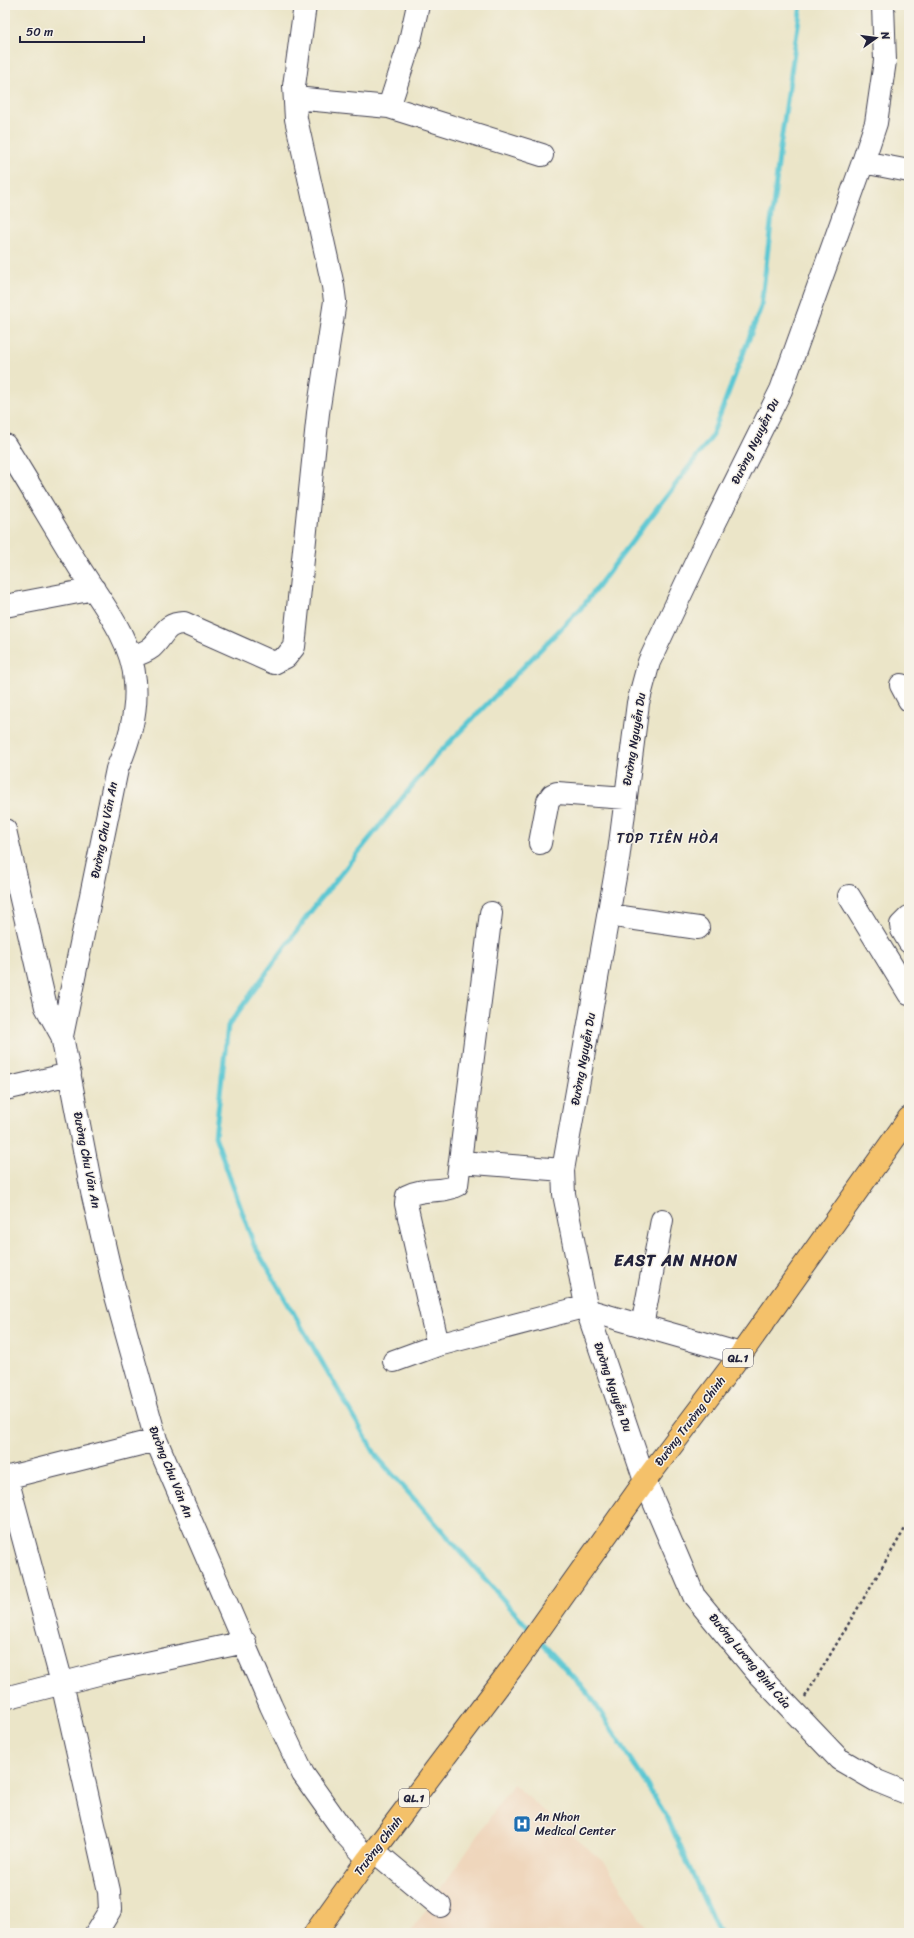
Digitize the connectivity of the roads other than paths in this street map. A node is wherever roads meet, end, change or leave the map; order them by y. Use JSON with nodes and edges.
{"nodes":[{"id":1,"x":304,"y":5,"type":"edge"},
{"id":2,"x":418,"y":5,"type":"edge"},
{"id":3,"x":883,"y":5,"type":"edge"},
{"id":4,"x":295,"y":98,"type":"junction"},
{"id":5,"x":389,"y":107,"type":"junction"},
{"id":6,"x":542,"y":155,"type":"dead end"},
{"id":7,"x":863,"y":162,"type":"junction"},
{"id":8,"x":909,"y":171,"type":"edge"},
{"id":9,"x":5,"y":445,"type":"edge"},
{"id":10,"x":94,"y":589,"type":"junction"},
{"id":11,"x":5,"y":606,"type":"edge"},
{"id":12,"x":131,"y":657,"type":"junction"},
{"id":13,"x":626,"y":798,"type":"junction"},
{"id":14,"x":5,"y":830,"type":"edge"},
{"id":15,"x":540,"y":843,"type":"dead end"},
{"id":16,"x":849,"y":896,"type":"dead end"},
{"id":17,"x":491,"y":913,"type":"dead end"},
{"id":18,"x":608,"y":915,"type":"junction"},
{"id":19,"x":909,"y":917,"type":"edge"},
{"id":20,"x":698,"y":928,"type":"dead end"},
{"id":21,"x":909,"y":942,"type":"edge"},
{"id":22,"x":909,"y":994,"type":"edge"},
{"id":23,"x":62,"y":1036,"type":"junction"},
{"id":24,"x":70,"y":1074,"type":"junction"},
{"id":25,"x":5,"y":1089,"type":"edge"},
{"id":26,"x":909,"y":1118,"type":"edge"},
{"id":27,"x":461,"y":1162,"type":"junction"},
{"id":28,"x":563,"y":1170,"type":"junction"},
{"id":29,"x":662,"y":1220,"type":"dead end"},
{"id":30,"x":587,"y":1308,"type":"junction"},
{"id":31,"x":642,"y":1326,"type":"junction"},
{"id":32,"x":438,"y":1345,"type":"junction"},
{"id":33,"x":741,"y":1354,"type":"junction"},
{"id":34,"x":394,"y":1360,"type":"dead end"},
{"id":35,"x":156,"y":1440,"type":"junction"},
{"id":36,"x":6,"y":1478,"type":"edge"},
{"id":37,"x":645,"y":1481,"type":"junction"},
{"id":38,"x":245,"y":1642,"type":"junction"},
{"id":39,"x":514,"y":1665,"type":"joint"},
{"id":40,"x":62,"y":1683,"type":"junction"},
{"id":41,"x":5,"y":1698,"type":"edge"},
{"id":42,"x":909,"y":1794,"type":"edge"},
{"id":43,"x":371,"y":1855,"type":"junction"},
{"id":44,"x":440,"y":1906,"type":"dead end"},
{"id":45,"x":96,"y":1933,"type":"edge"},
{"id":46,"x":315,"y":1933,"type":"edge"}],
"edges":[{"from":1,"to":4,"type":"street"},
{"from":2,"to":5,"type":"street"},
{"from":3,"to":7,"type":"street","name":"Đường Nguyễn Du"},
{"from":4,"to":5,"type":"street"},
{"from":4,"to":12,"type":"street"},
{"from":5,"to":6,"type":"street"},
{"from":7,"to":8,"type":"street"},
{"from":7,"to":13,"type":"street","name":"Đường Nguyễn Du"},
{"from":9,"to":10,"type":"street","name":"Đường Chu Văn An"},
{"from":10,"to":11,"type":"street"},
{"from":10,"to":12,"type":"street","name":"Đường Chu Văn An"},
{"from":12,"to":23,"type":"street","name":"Đường Chu Văn An"},
{"from":13,"to":15,"type":"street"},
{"from":13,"to":18,"type":"street","name":"Đường Nguyễn Du"},
{"from":14,"to":23,"type":"street"},
{"from":16,"to":22,"type":"street"},
{"from":17,"to":27,"type":"street"},
{"from":18,"to":20,"type":"street"},
{"from":18,"to":28,"type":"street","name":"Đường Nguyễn Du"},
{"from":19,"to":21,"type":"street"},
{"from":23,"to":24,"type":"street","name":"Đường Chu Văn An"},
{"from":24,"to":25,"type":"street"},
{"from":24,"to":35,"type":"street","name":"Đường Chu Văn An"},
{"from":26,"to":33,"type":"main road","name":"Đường Trường Chinh","number":"QL.1"},
{"from":27,"to":28,"type":"street"},
{"from":27,"to":32,"type":"street"},
{"from":28,"to":30,"type":"street","name":"Đường Nguyễn Du"},
{"from":29,"to":31,"type":"street"},
{"from":30,"to":31,"type":"street"},
{"from":30,"to":32,"type":"street"},
{"from":30,"to":37,"type":"street","name":"Đường Nguyễn Du"},
{"from":31,"to":33,"type":"street"},
{"from":32,"to":34,"type":"street"},
{"from":33,"to":37,"type":"main road","name":"Đường Trường Chinh","number":"QL.1"},
{"from":35,"to":36,"type":"street"},
{"from":35,"to":38,"type":"street","name":"Đường Chu Văn An"},
{"from":36,"to":40,"type":"street"},
{"from":37,"to":39,"type":"main road","name":"Đường Trường Chinh","number":"QL.1"},
{"from":37,"to":42,"type":"street","name":"Đướng Lương Định Của"},
{"from":38,"to":40,"type":"street"},
{"from":38,"to":43,"type":"street","name":"Đường Chu Văn An"},
{"from":39,"to":43,"type":"main road","name":"Trường Chinh","number":"QL.1"},
{"from":40,"to":41,"type":"street"},
{"from":40,"to":45,"type":"street"},
{"from":43,"to":44,"type":"street","name":"Đường Chu Văn An"},
{"from":43,"to":46,"type":"main road","name":"Trường Chinh","number":"QL.1"}]}
